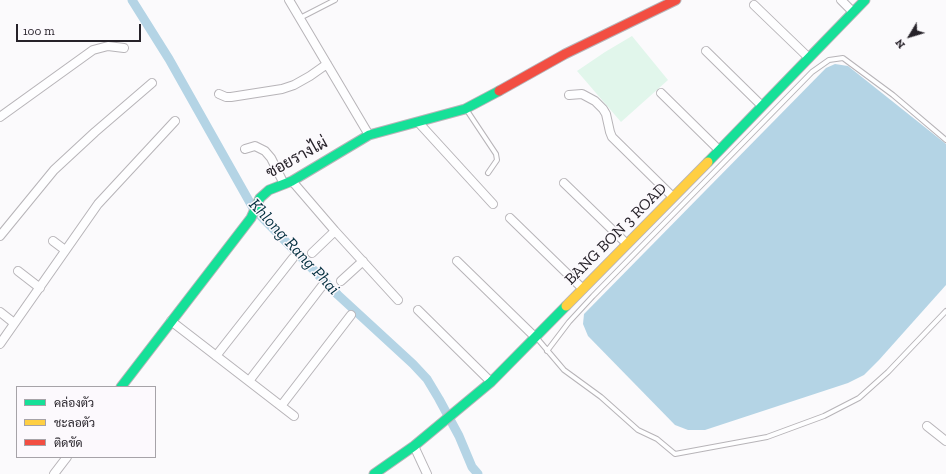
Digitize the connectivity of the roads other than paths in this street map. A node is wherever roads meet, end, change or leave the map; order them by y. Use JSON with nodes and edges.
{"nodes":[{"id":1,"x":289,"y":0,"type":"edge"},
{"id":2,"x":335,"y":0,"type":"edge"},
{"id":3,"x":676,"y":0,"type":"edge"},
{"id":4,"x":841,"y":0,"type":"edge"},
{"id":5,"x":864,"y":0,"type":"edge"},
{"id":6,"x":754,"y":5,"type":"dead end"},
{"id":7,"x":853,"y":12,"type":"junction"},
{"id":8,"x":300,"y":18,"type":"junction"},
{"id":9,"x":124,"y":48,"type":"dead end"},
{"id":10,"x":706,"y":50,"type":"dead end"},
{"id":11,"x":809,"y":58,"type":"junction"},
{"id":12,"x":327,"y":64,"type":"junction"},
{"id":13,"x":152,"y":83,"type":"dead end"},
{"id":14,"x":661,"y":93,"type":"dead end"},
{"id":15,"x":219,"y":94,"type":"dead end"},
{"id":16,"x":569,"y":94,"type":"dead end"},
{"id":17,"x":762,"y":106,"type":"junction"},
{"id":18,"x":465,"y":108,"type":"junction"},
{"id":19,"x":0,"y":117,"type":"edge"},
{"id":20,"x":175,"y":121,"type":"dead end"},
{"id":21,"x":418,"y":122,"type":"junction"},
{"id":22,"x":369,"y":135,"type":"junction"},
{"id":23,"x":946,"y":140,"type":"edge"},
{"id":24,"x":245,"y":149,"type":"dead end"},
{"id":25,"x":719,"y":150,"type":"junction"},
{"id":26,"x":488,"y":173,"type":"dead end"},
{"id":27,"x":288,"y":182,"type":"junction"},
{"id":28,"x":564,"y":183,"type":"dead end"},
{"id":29,"x":674,"y":197,"type":"junction"},
{"id":30,"x":493,"y":204,"type":"dead end"},
{"id":31,"x":510,"y":218,"type":"dead end"},
{"id":32,"x":335,"y":231,"type":"junction"},
{"id":33,"x":0,"y":236,"type":"edge"},
{"id":34,"x":53,"y":241,"type":"dead end"},
{"id":35,"x":627,"y":244,"type":"junction"},
{"id":36,"x":66,"y":250,"type":"junction"},
{"id":37,"x":312,"y":253,"type":"dead end"},
{"id":38,"x":293,"y":258,"type":"dead end"},
{"id":39,"x":363,"y":261,"type":"junction"},
{"id":40,"x":457,"y":261,"type":"dead end"},
{"id":41,"x":18,"y":271,"type":"dead end"},
{"id":42,"x":341,"y":281,"type":"dead end"},
{"id":43,"x":322,"y":286,"type":"dead end"},
{"id":44,"x":40,"y":288,"type":"junction"},
{"id":45,"x":583,"y":289,"type":"junction"},
{"id":46,"x":398,"y":300,"type":"dead end"},
{"id":47,"x":418,"y":310,"type":"dead end"},
{"id":48,"x":946,"y":311,"type":"edge"},
{"id":49,"x":0,"y":312,"type":"edge"},
{"id":50,"x":351,"y":315,"type":"dead end"},
{"id":51,"x":171,"y":321,"type":"junction"},
{"id":52,"x":14,"y":324,"type":"junction"},
{"id":53,"x":535,"y":337,"type":"junction"},
{"id":54,"x":0,"y":344,"type":"edge"},
{"id":55,"x":547,"y":351,"type":"junction"},
{"id":56,"x":216,"y":356,"type":"junction"},
{"id":57,"x":249,"y":381,"type":"junction"},
{"id":58,"x":491,"y":382,"type":"junction"},
{"id":59,"x":122,"y":386,"type":"edge"},
{"id":60,"x":281,"y":406,"type":"junction"},
{"id":61,"x":294,"y":416,"type":"dead end"},
{"id":62,"x":927,"y":426,"type":"dead end"},
{"id":63,"x":946,"y":441,"type":"edge"},
{"id":64,"x":414,"y":446,"type":"junction"},
{"id":65,"x":66,"y":458,"type":"edge"},
{"id":66,"x":54,"y":474,"type":"edge"},
{"id":67,"x":374,"y":474,"type":"edge"},
{"id":68,"x":427,"y":474,"type":"edge"}],
"edges":[{"from":1,"to":8,"type":"street"},
{"from":2,"to":8,"type":"lane"},
{"from":3,"to":18,"type":"main road","name":"ซอยรางไผ่"},
{"from":4,"to":7,"type":"street"},
{"from":5,"to":7,"type":"main road","name":"BANG BON 3 ROAD"},
{"from":6,"to":11,"type":"street"},
{"from":7,"to":11,"type":"main road","name":"BANG BON 3 ROAD"},
{"from":8,"to":12,"type":"street"},
{"from":9,"to":19,"type":"street"},
{"from":10,"to":17,"type":"street"},
{"from":11,"to":17,"type":"main road","name":"BANG BON 3 ROAD"},
{"from":12,"to":15,"type":"street"},
{"from":12,"to":22,"type":"street"},
{"from":13,"to":33,"type":"street"},
{"from":14,"to":25,"type":"street"},
{"from":16,"to":29,"type":"street"},
{"from":17,"to":25,"type":"main road","name":"BANG BON 3 ROAD"},
{"from":18,"to":21,"type":"main road","name":"ซอยรางไผ่"},
{"from":18,"to":26,"type":"lane"},
{"from":20,"to":36,"type":"street"},
{"from":21,"to":22,"type":"main road","name":"ซอยรางไผ่"},
{"from":21,"to":30,"type":"street"},
{"from":22,"to":27,"type":"main road","name":"ซอยรางไผ่"},
{"from":23,"to":55,"type":"lane"},
{"from":24,"to":27,"type":"street"},
{"from":25,"to":29,"type":"main road","name":"BANG BON 3 ROAD"},
{"from":27,"to":32,"type":"street"},
{"from":27,"to":51,"type":"main road","name":"ซอยรางไผ่"},
{"from":28,"to":35,"type":"street"},
{"from":29,"to":35,"type":"main road","name":"BANG BON 3 ROAD"},
{"from":31,"to":45,"type":"street"},
{"from":32,"to":37,"type":"street"},
{"from":32,"to":39,"type":"street"},
{"from":34,"to":36,"type":"street"},
{"from":35,"to":45,"type":"main road","name":"BANG BON 3 ROAD"},
{"from":36,"to":44,"type":"street"},
{"from":38,"to":56,"type":"street"},
{"from":39,"to":42,"type":"street"},
{"from":39,"to":46,"type":"street"},
{"from":40,"to":53,"type":"street"},
{"from":41,"to":44,"type":"street"},
{"from":43,"to":57,"type":"street"},
{"from":44,"to":52,"type":"street"},
{"from":45,"to":53,"type":"main road","name":"BANG BON 3 ROAD"},
{"from":47,"to":58,"type":"street"},
{"from":48,"to":55,"type":"lane"},
{"from":49,"to":52,"type":"street"},
{"from":50,"to":60,"type":"street"},
{"from":51,"to":56,"type":"street"},
{"from":51,"to":59,"type":"main road","name":"ซอยรางไผ่"},
{"from":52,"to":54,"type":"street"},
{"from":53,"to":55,"type":"lane"},
{"from":53,"to":58,"type":"main road","name":"BANG BON 3 ROAD"},
{"from":56,"to":57,"type":"street"},
{"from":57,"to":60,"type":"street"},
{"from":58,"to":64,"type":"main road","name":"BANG BON 3 ROAD"},
{"from":60,"to":61,"type":"street"},
{"from":62,"to":63,"type":"street"},
{"from":64,"to":67,"type":"main road","name":"BANG BON 3 ROAD"},
{"from":64,"to":68,"type":"street"},
{"from":65,"to":66,"type":"street"}]}
